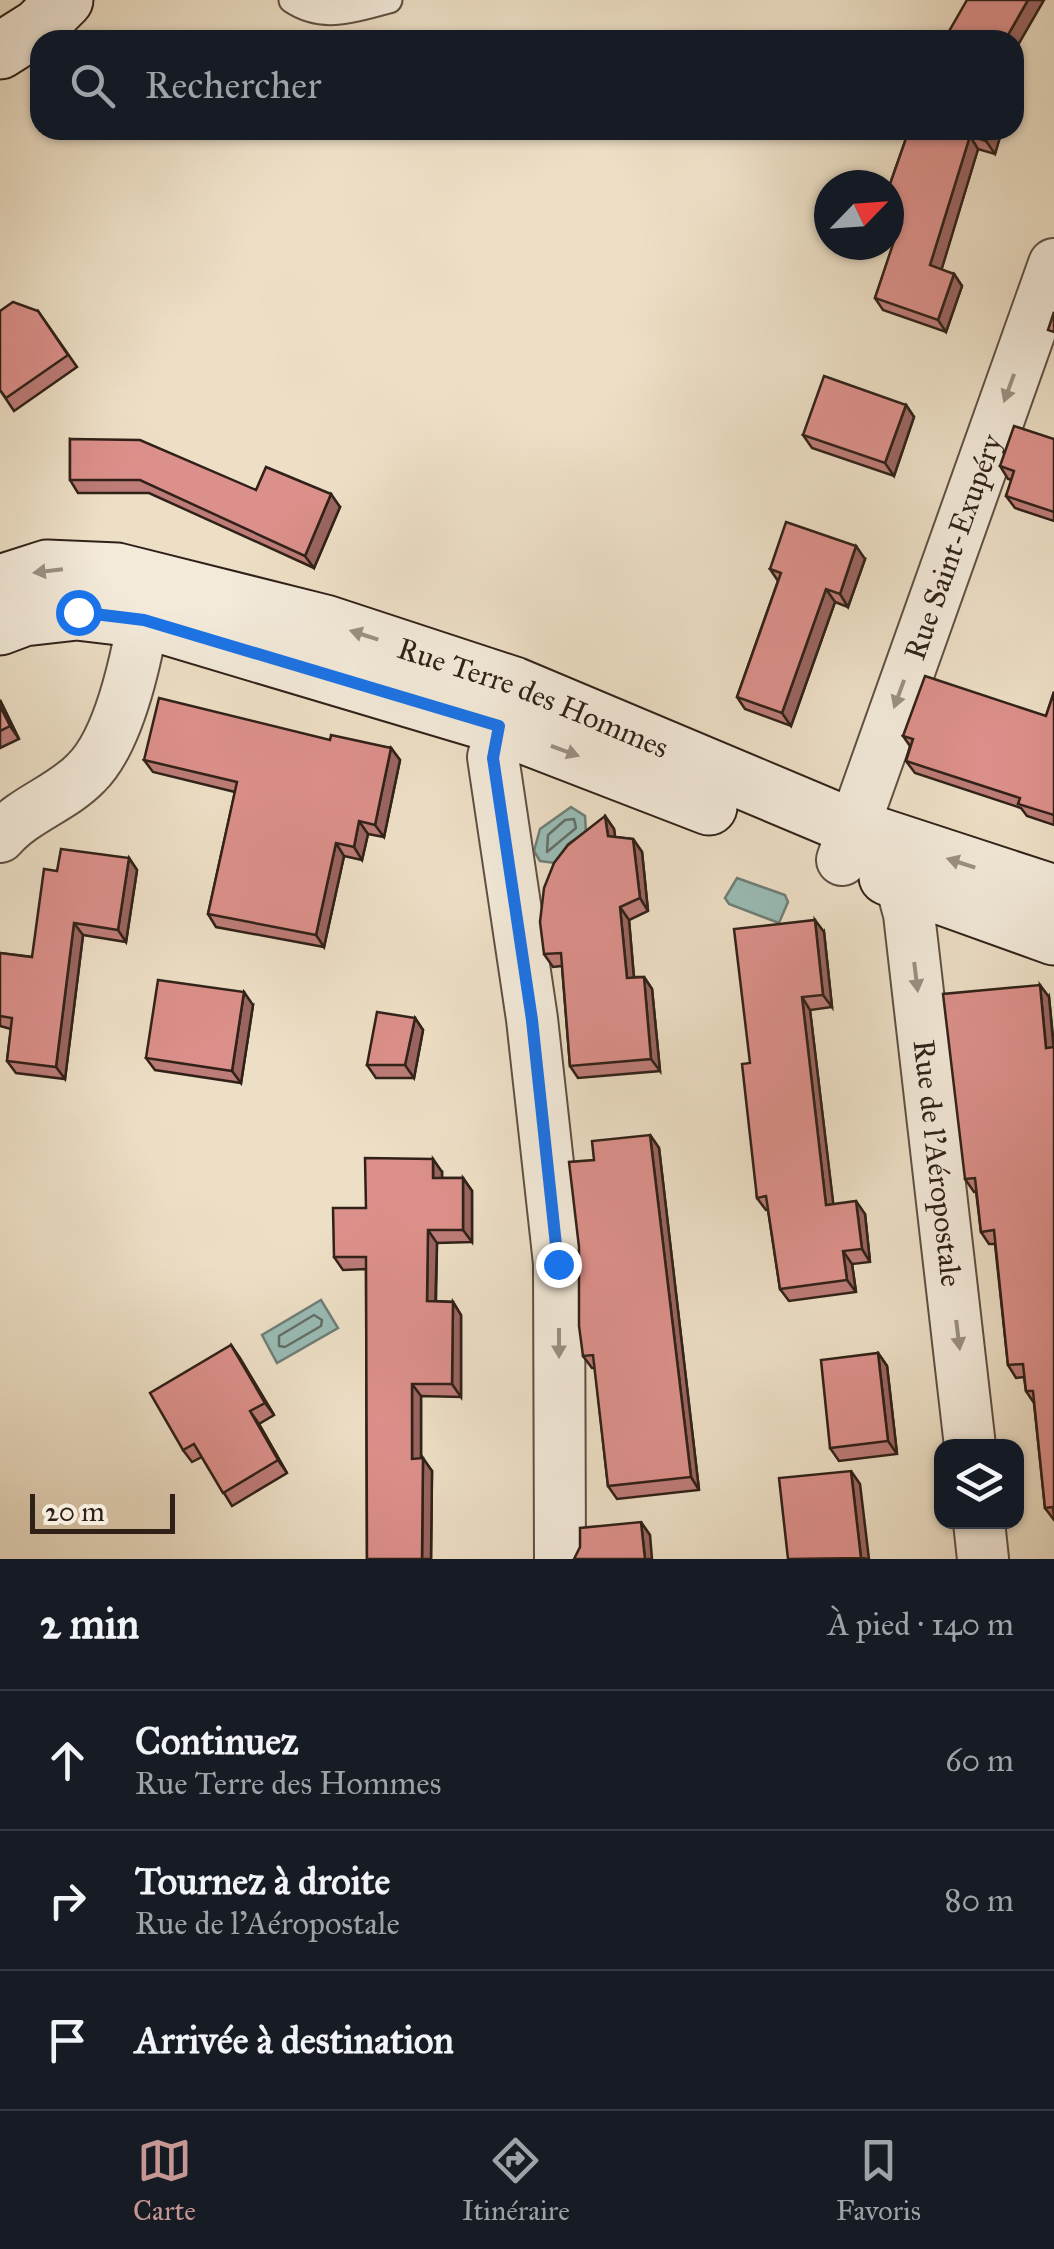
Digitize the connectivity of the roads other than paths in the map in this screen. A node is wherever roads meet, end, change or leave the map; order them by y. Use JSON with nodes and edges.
{"nodes":[{"id":1,"x":65,"y":0,"type":"edge"},
{"id":2,"x":292,"y":0,"type":"edge"},
{"id":3,"x":389,"y":0,"type":"edge"},
{"id":4,"x":32,"y":30,"type":"edge"},
{"id":5,"x":30,"y":31,"type":"edge"},
{"id":6,"x":0,"y":51,"type":"edge"},
{"id":7,"x":1054,"y":264,"type":"edge"},
{"id":8,"x":0,"y":583,"type":"edge"},
{"id":9,"x":147,"y":600,"type":"junction"},
{"id":10,"x":0,"y":627,"type":"edge"},
{"id":11,"x":506,"y":706,"type":"junction"},
{"id":12,"x":0,"y":837,"type":"edge"},
{"id":13,"x":847,"y":844,"type":"junction"},
{"id":14,"x":900,"y":881,"type":"junction"},
{"id":15,"x":1054,"y":894,"type":"edge"},
{"id":16,"x":1054,"y":937,"type":"edge"},
{"id":17,"x":969,"y":1439,"type":"edge"},
{"id":18,"x":980,"y":1529,"type":"edge"},
{"id":19,"x":560,"y":1559,"type":"edge"},
{"id":20,"x":984,"y":1559,"type":"edge"}],
"edges":[{"from":1,"to":4,"type":"street"},
{"from":2,"to":3,"type":"lane"},
{"from":5,"to":6,"type":"street"},
{"from":7,"to":13,"type":"street","name":"Rue Saint-Exupéry","one_way":true},
{"from":9,"to":8,"type":"street","name":"Rue Terre des Hommes","one_way":true},
{"from":9,"to":10,"type":"street","name":"Rue Terre des Hommes"},
{"from":9,"to":11,"type":"street","name":"Rue Terre des Hommes"},
{"from":9,"to":12,"type":"street"},
{"from":11,"to":13,"type":"street","name":"Rue Terre des Hommes"},
{"from":11,"to":19,"type":"street","one_way":true},
{"from":13,"to":14,"type":"street","name":"Rue Terre des Hommes"},
{"from":15,"to":13,"type":"street","name":"Rue Terre des Hommes","one_way":true},
{"from":14,"to":16,"type":"street","name":"Rue Terre des Hommes"},
{"from":14,"to":17,"type":"street","name":"Rue de l'Aéropostale","one_way":true},
{"from":18,"to":20,"type":"street"}]}
